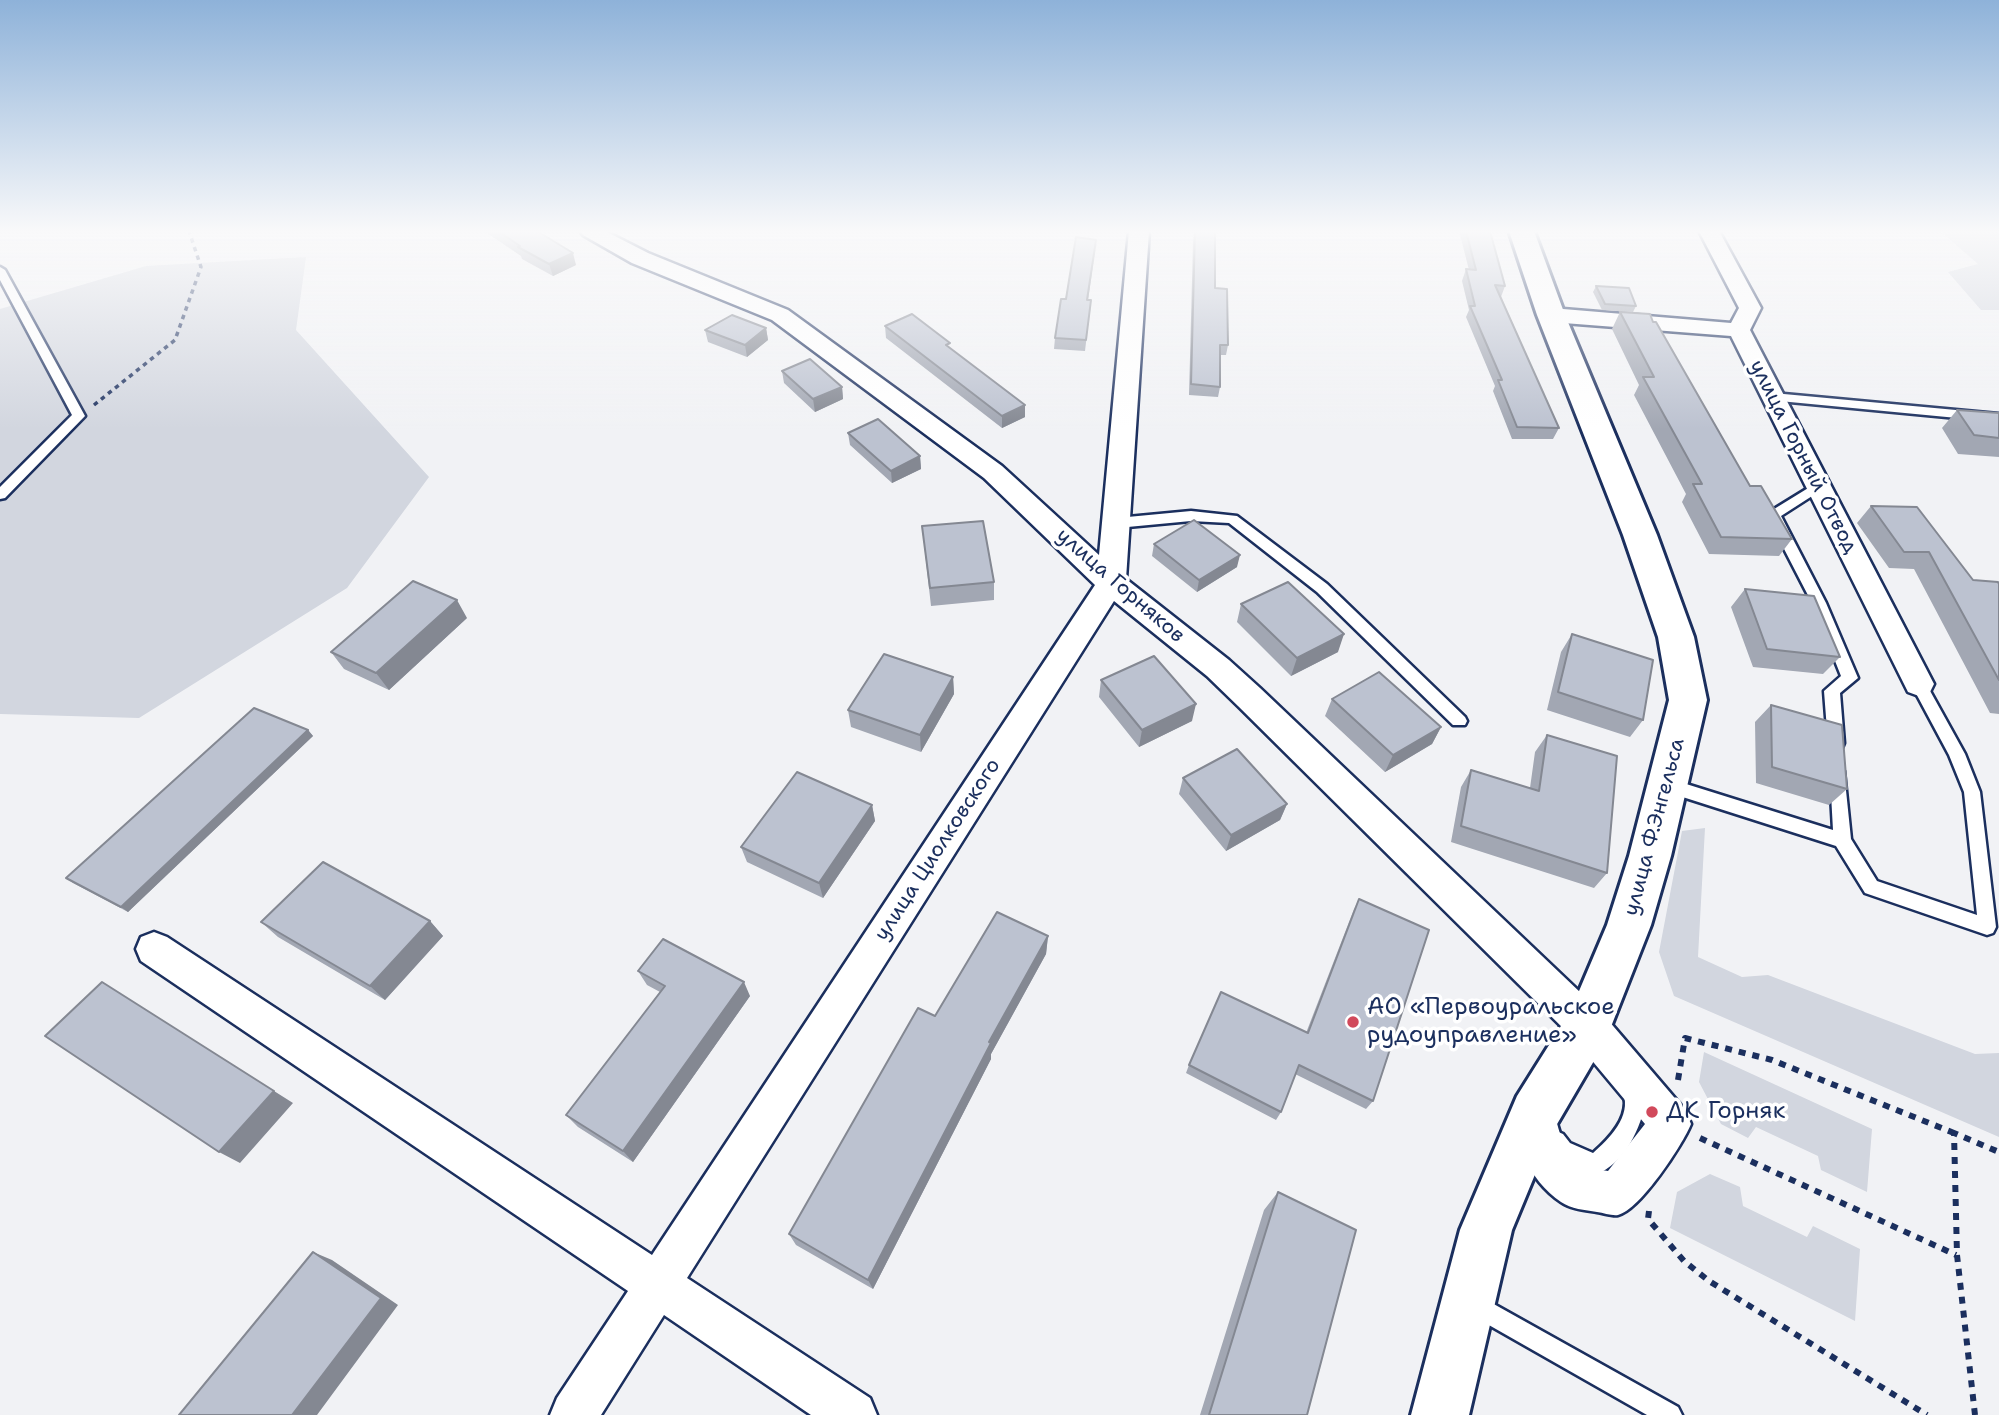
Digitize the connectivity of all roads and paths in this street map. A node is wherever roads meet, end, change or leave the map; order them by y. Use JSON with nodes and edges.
{"nodes":[{"id":1,"x":15,"y":297,"type":"edge"},
{"id":2,"x":190,"y":297,"type":"edge"},
{"id":3,"x":736,"y":297,"type":"edge"},
{"id":4,"x":1134,"y":297,"type":"edge"},
{"id":5,"x":1545,"y":297,"type":"edge"},
{"id":6,"x":1745,"y":297,"type":"edge"},
{"id":7,"x":1551,"y":315,"type":"junction"},
{"id":8,"x":1739,"y":330,"type":"junction"},
{"id":9,"x":1773,"y":397,"type":"junction"},
{"id":10,"x":79,"y":416,"type":"junction"},
{"id":11,"x":1999,"y":418,"type":"edge"},
{"id":12,"x":1818,"y":486,"type":"junction"},
{"id":13,"x":0,"y":495,"type":"edge"},
{"id":14,"x":1116,"y":523,"type":"junction"},
{"id":15,"x":1111,"y":583,"type":"junction"},
{"id":16,"x":1919,"y":684,"type":"joint"},
{"id":17,"x":1458,"y":721,"type":"dead end"},
{"id":18,"x":1667,"y":785,"type":"junction"},
{"id":19,"x":1842,"y":839,"type":"junction"},
{"id":20,"x":154,"y":949,"type":"dead end"},
{"id":21,"x":1588,"y":1026,"type":"junction"},
{"id":22,"x":1535,"y":1114,"type":"junction"},
{"id":23,"x":1671,"y":1124,"type":"junction"},
{"id":24,"x":1954,"y":1133,"type":"junction"},
{"id":25,"x":1999,"y":1152,"type":"edge"},
{"id":26,"x":1651,"y":1205,"type":"dead end"},
{"id":27,"x":1956,"y":1255,"type":"junction"},
{"id":28,"x":657,"y":1283,"type":"junction"},
{"id":29,"x":1469,"y":1301,"type":"junction"},
{"id":30,"x":574,"y":1415,"type":"edge"},
{"id":31,"x":853,"y":1415,"type":"edge"},
{"id":32,"x":1440,"y":1415,"type":"edge"},
{"id":33,"x":1670,"y":1415,"type":"edge"},
{"id":34,"x":1927,"y":1415,"type":"edge"},
{"id":35,"x":1975,"y":1415,"type":"edge"}],
"edges":[{"from":1,"to":10,"type":"lane"},
{"from":2,"to":10,"type":"path"},
{"from":3,"to":15,"type":"street","name":"улица Горняков"},
{"from":4,"to":14,"type":"street","name":"улица Циолковского"},
{"from":5,"to":7,"type":"street","name":"улица Ф.Энгельса"},
{"from":6,"to":8,"type":"street"},
{"from":7,"to":8,"type":"street"},
{"from":7,"to":18,"type":"street","name":"улица Ф.Энгельса"},
{"from":8,"to":9,"type":"street","name":"улица Горный Отвод"},
{"from":9,"to":11,"type":"lane"},
{"from":9,"to":12,"type":"street","name":"улица Горный Отвод"},
{"from":10,"to":13,"type":"lane"},
{"from":12,"to":16,"type":"street","name":"улица Горный Отвод"},
{"from":12,"to":19,"type":"lane"},
{"from":14,"to":15,"type":"street","name":"улица Циолковского"},
{"from":14,"to":17,"type":"lane"},
{"from":15,"to":21,"type":"street","name":"улица Горняков"},
{"from":15,"to":28,"type":"street","name":"улица Циолковского"},
{"from":16,"to":19,"type":"lane"},
{"from":18,"to":19,"type":"lane"},
{"from":18,"to":21,"type":"street","name":"улица Ф.Энгельса"},
{"from":20,"to":28,"type":"street"},
{"from":21,"to":22,"type":"street","name":"улица Ф.Энгельса"},
{"from":21,"to":22,"type":"lane"},
{"from":21,"to":23,"type":"street","name":"улица Горняков"},
{"from":22,"to":23,"type":"street"},
{"from":22,"to":29,"type":"street","name":"улица Ф.Энгельса"},
{"from":23,"to":24,"type":"path"},
{"from":23,"to":27,"type":"path"},
{"from":24,"to":25,"type":"path"},
{"from":24,"to":27,"type":"path"},
{"from":26,"to":34,"type":"path"},
{"from":27,"to":35,"type":"path"},
{"from":28,"to":30,"type":"street","name":"улица Циолковского"},
{"from":28,"to":31,"type":"street"},
{"from":29,"to":32,"type":"street","name":"улица Ф.Энгельса"},
{"from":29,"to":33,"type":"lane"}]}
